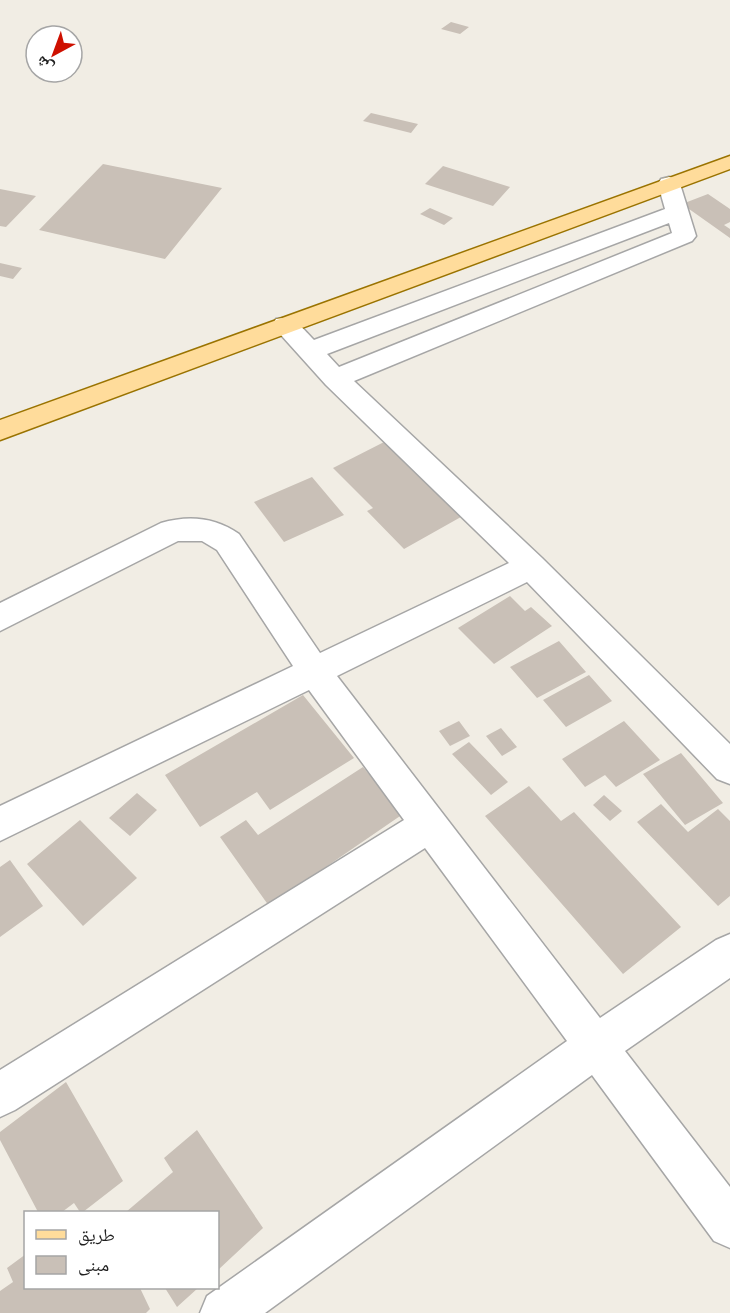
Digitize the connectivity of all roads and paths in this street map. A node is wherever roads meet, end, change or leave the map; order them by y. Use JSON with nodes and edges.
{"nodes":[{"id":1,"x":730,"y":162,"type":"edge"},
{"id":2,"x":669,"y":184,"type":"junction"},
{"id":3,"x":677,"y":212,"type":"junction"},
{"id":4,"x":285,"y":325,"type":"junction"},
{"id":5,"x":310,"y":351,"type":"junction"},
{"id":6,"x":335,"y":379,"type":"junction"},
{"id":7,"x":0,"y":430,"type":"edge"},
{"id":8,"x":531,"y":566,"type":"junction"},
{"id":9,"x":0,"y":618,"type":"edge"},
{"id":10,"x":314,"y":671,"type":"junction"},
{"id":11,"x":730,"y":768,"type":"edge"},
{"id":12,"x":0,"y":824,"type":"edge"},
{"id":13,"x":428,"y":825,"type":"junction"},
{"id":14,"x":730,"y":954,"type":"edge"},
{"id":15,"x":596,"y":1046,"type":"junction"},
{"id":16,"x":0,"y":1095,"type":"edge"},
{"id":17,"x":730,"y":1225,"type":"edge"},
{"id":18,"x":224,"y":1313,"type":"edge"}],
"edges":[{"from":1,"to":2,"type":"main road"},
{"from":2,"to":3,"type":"street"},
{"from":2,"to":4,"type":"main road"},
{"from":3,"to":5,"type":"street"},
{"from":3,"to":6,"type":"street"},
{"from":4,"to":5,"type":"street"},
{"from":4,"to":7,"type":"main road"},
{"from":5,"to":6,"type":"street"},
{"from":6,"to":8,"type":"street"},
{"from":8,"to":10,"type":"street"},
{"from":8,"to":11,"type":"street"},
{"from":9,"to":10,"type":"street"},
{"from":10,"to":12,"type":"street"},
{"from":10,"to":13,"type":"street"},
{"from":13,"to":15,"type":"street"},
{"from":13,"to":16,"type":"street"},
{"from":14,"to":15,"type":"street"},
{"from":15,"to":17,"type":"street"},
{"from":15,"to":18,"type":"street"}]}
